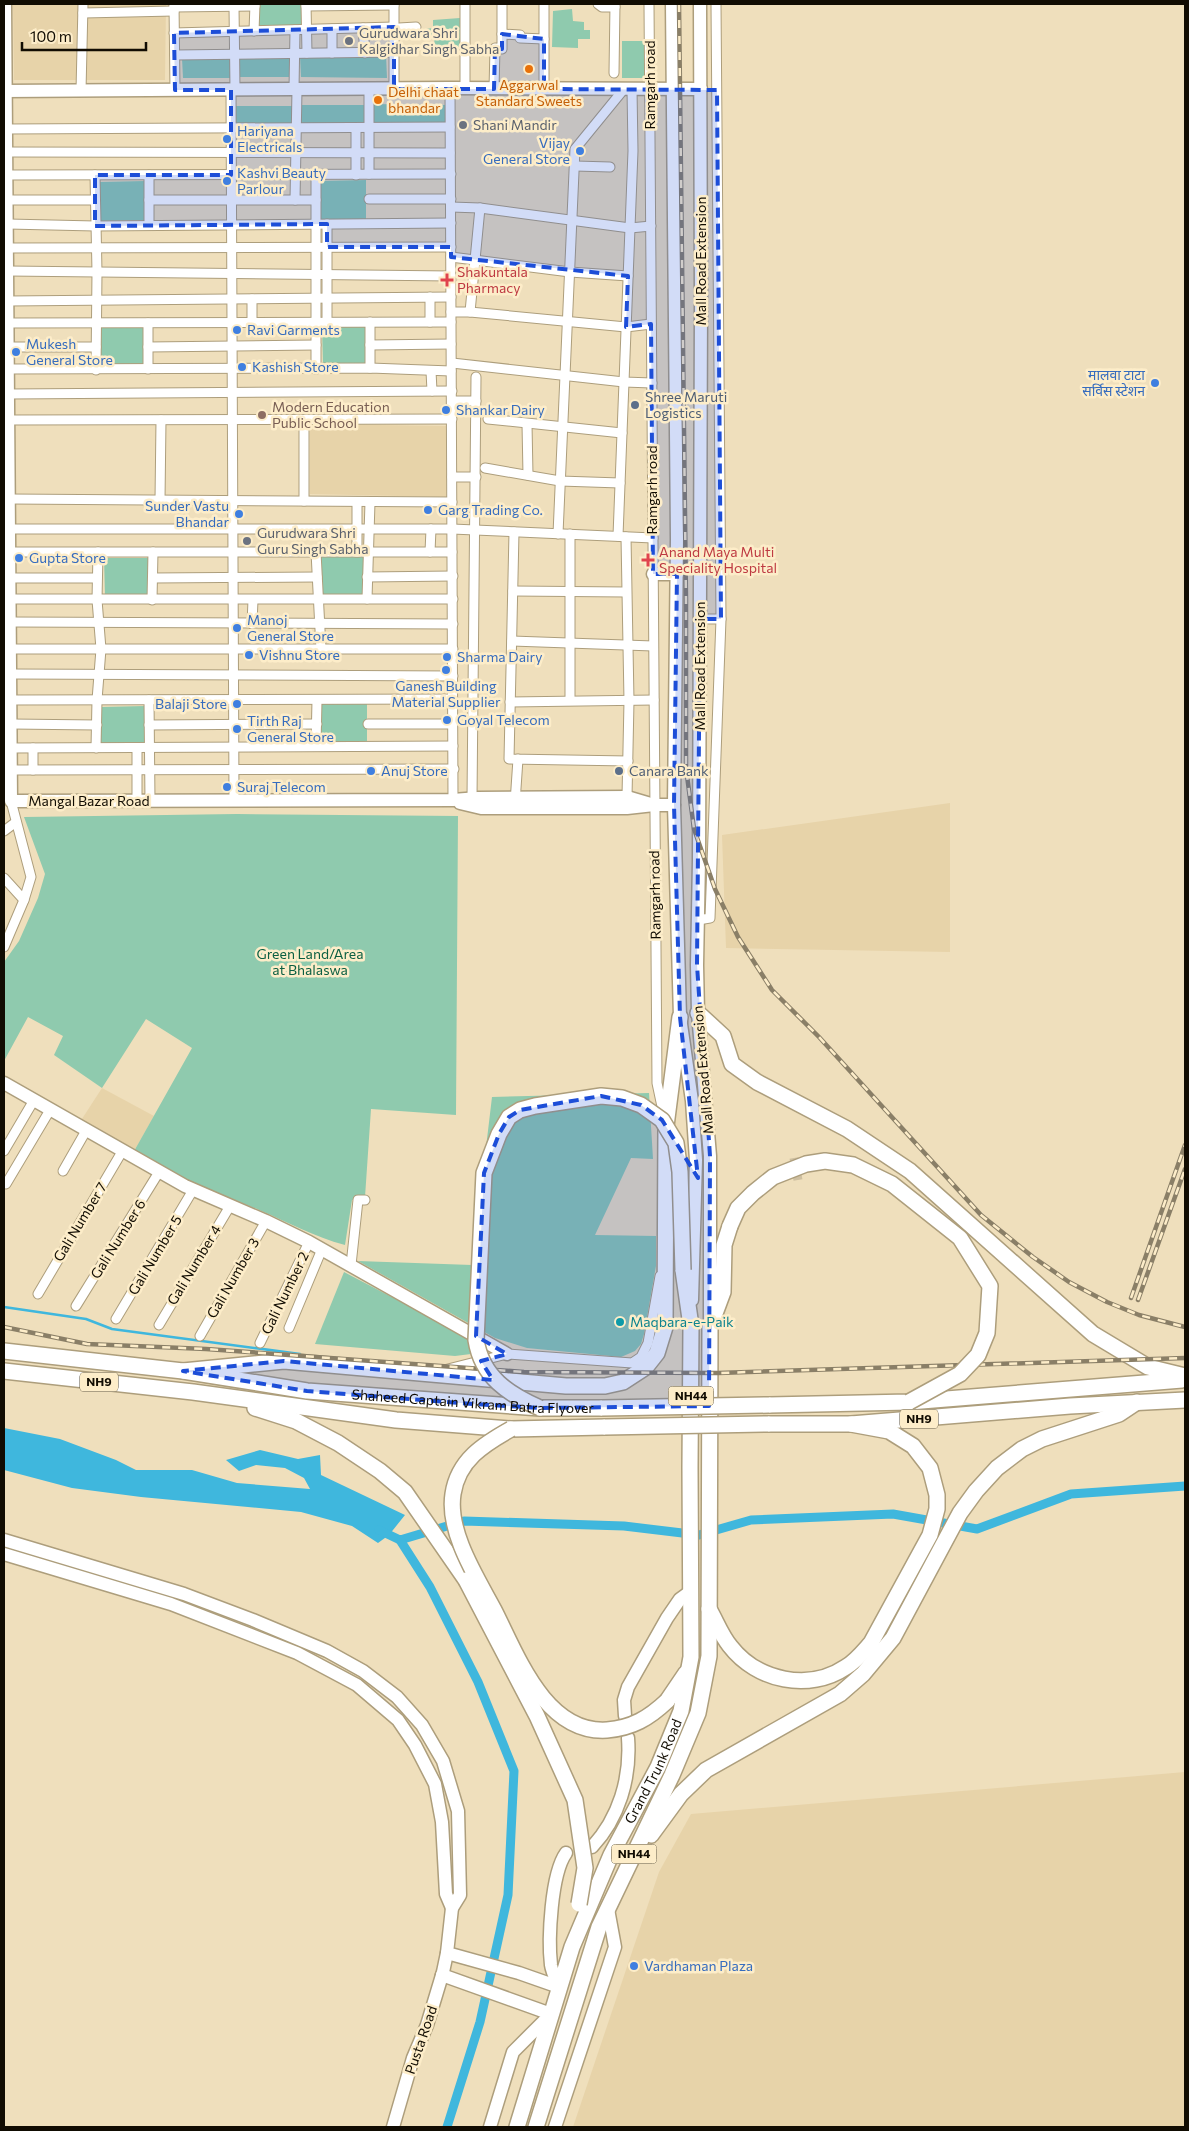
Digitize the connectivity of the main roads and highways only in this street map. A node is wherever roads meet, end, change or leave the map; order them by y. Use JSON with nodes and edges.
{"nodes":[{"id":1,"x":672,"y":4,"type":"edge"},
{"id":2,"x":700,"y":4,"type":"edge"},
{"id":3,"x":5,"y":6,"type":"edge"},
{"id":4,"x":5,"y":32,"type":"edge"},
{"id":5,"x":5,"y":58,"type":"edge"},
{"id":6,"x":673,"y":89,"type":"junction"},
{"id":7,"x":701,"y":90,"type":"junction"},
{"id":8,"x":5,"y":91,"type":"edge"},
{"id":9,"x":6,"y":347,"type":"edge"},
{"id":10,"x":8,"y":507,"type":"edge"},
{"id":11,"x":8,"y":533,"type":"edge"},
{"id":12,"x":653,"y":574,"type":"road end"},
{"id":13,"x":677,"y":574,"type":"junction"},
{"id":14,"x":8,"y":595,"type":"edge"},
{"id":15,"x":8,"y":626,"type":"edge"},
{"id":16,"x":9,"y":653,"type":"edge"},
{"id":17,"x":9,"y":713,"type":"edge"},
{"id":18,"x":8,"y":749,"type":"edge"},
{"id":19,"x":453,"y":800,"type":"junction"},
{"id":20,"x":515,"y":803,"type":"junction"},
{"id":21,"x":654,"y":805,"type":"junction"},
{"id":22,"x":674,"y":805,"type":"junction"},
{"id":23,"x":698,"y":1013,"type":"junction"},
{"id":24,"x":680,"y":1017,"type":"junction"},
{"id":25,"x":5,"y":1088,"type":"edge"},
{"id":26,"x":692,"y":1326,"type":"junction"},
{"id":27,"x":710,"y":1327,"type":"junction"},
{"id":28,"x":4,"y":1351,"type":"edge"},
{"id":29,"x":507,"y":1354,"type":"road end"},
{"id":30,"x":183,"y":1370,"type":"junction"},
{"id":31,"x":4,"y":1371,"type":"edge"},
{"id":32,"x":1185,"y":1376,"type":"edge"},
{"id":33,"x":1185,"y":1380,"type":"edge"},
{"id":34,"x":193,"y":1392,"type":"junction"},
{"id":35,"x":1185,"y":1400,"type":"edge"},
{"id":36,"x":909,"y":1402,"type":"junction"},
{"id":37,"x":1138,"y":1402,"type":"junction"},
{"id":38,"x":540,"y":1408,"type":"junction"},
{"id":39,"x":851,"y":1424,"type":"junction"},
{"id":40,"x":511,"y":1429,"type":"junction"},
{"id":41,"x":4,"y":1540,"type":"edge"},
{"id":42,"x":4,"y":1554,"type":"edge"},
{"id":43,"x":691,"y":1583,"type":"junction"},
{"id":44,"x":708,"y":1606,"type":"junction"},
{"id":45,"x":689,"y":1669,"type":"junction"},
{"id":46,"x":625,"y":1716,"type":"dead end"},
{"id":47,"x":628,"y":1738,"type":"dead end"},
{"id":48,"x":592,"y":1847,"type":"dead end"},
{"id":49,"x":566,"y":1853,"type":"dead end"},
{"id":50,"x":629,"y":1865,"type":"junction"},
{"id":51,"x":452,"y":1908,"type":"junction"},
{"id":52,"x":608,"y":1909,"type":"junction"},
{"id":53,"x":572,"y":1947,"type":"junction"},
{"id":54,"x":447,"y":1952,"type":"junction"},
{"id":55,"x":442,"y":1975,"type":"junction"},
{"id":56,"x":559,"y":1987,"type":"junction"},
{"id":57,"x":551,"y":2014,"type":"junction"},
{"id":58,"x":393,"y":2127,"type":"edge"},
{"id":59,"x":490,"y":2127,"type":"edge"},
{"id":60,"x":517,"y":2127,"type":"edge"},
{"id":61,"x":536,"y":2127,"type":"edge"},
{"id":62,"x":555,"y":2127,"type":"edge"}],
"edges":[{"from":1,"to":6,"type":"main road","name":"Mall Road Extension"},
{"from":2,"to":7,"type":"main road","name":"Mall Road Extension"},
{"from":3,"to":4,"type":"main road","name":"Mangal Bazar Road"},
{"from":4,"to":5,"type":"main road","name":"Mangal Bazar Road"},
{"from":5,"to":8,"type":"main road","name":"Mangal Bazar Road"},
{"from":6,"to":7,"type":"main road"},
{"from":6,"to":8,"type":"main road"},
{"from":6,"to":13,"type":"main road","name":"Mall Road Extension"},
{"from":7,"to":23,"type":"main road","name":"Mall Road Extension"},
{"from":8,"to":9,"type":"main road","name":"Mangal Bazar Road"},
{"from":9,"to":10,"type":"main road","name":"Mangal Bazar Road"},
{"from":10,"to":11,"type":"main road","name":"Mangal Bazar Road"},
{"from":11,"to":14,"type":"main road","name":"Mangal Bazar Road"},
{"from":12,"to":13,"type":"main road"},
{"from":13,"to":22,"type":"main road","name":"Mall Road Extension"},
{"from":14,"to":15,"type":"main road","name":"Mangal Bazar Road"},
{"from":15,"to":16,"type":"main road","name":"Mangal Bazar Road"},
{"from":16,"to":17,"type":"main road","name":"Mangal Bazar Road"},
{"from":17,"to":18,"type":"main road","name":"Mangal Bazar Road"},
{"from":18,"to":19,"type":"main road","name":"Mangal Bazar Road"},
{"from":19,"to":20,"type":"main road"},
{"from":19,"to":20,"type":"main road"},
{"from":20,"to":21,"type":"main road"},
{"from":20,"to":21,"type":"main road"},
{"from":21,"to":22,"type":"main road"},
{"from":22,"to":24,"type":"main road","name":"Mall Road Extension"},
{"from":23,"to":27,"type":"main road","name":"Mall Road Extension"},
{"from":23,"to":32,"type":"highway"},
{"from":24,"to":26,"type":"main road","name":"Mall Road Extension"},
{"from":24,"to":30,"type":"highway"},
{"from":25,"to":29,"type":"main road"},
{"from":26,"to":38,"type":"highway","bridge":true},
{"from":26,"to":43,"type":"highway","number":"NH44"},
{"from":27,"to":36,"type":"highway","bridge":true},
{"from":27,"to":44,"type":"highway","name":"Grand Trunk Road","number":"NH44"},
{"from":28,"to":30,"type":"highway","number":"NH9"},
{"from":30,"to":38,"type":"highway","name":"Shaheed Captain Vikram Batra Flyover"},
{"from":31,"to":34,"type":"highway","number":"NH9"},
{"from":33,"to":36,"type":"highway","name":"Shaheed Captain Vikram Batra Flyover"},
{"from":34,"to":40,"type":"highway","name":"Shaheed Captain Vikram Batra Flyover"},
{"from":34,"to":53,"type":"highway","bridge":true},
{"from":35,"to":37,"type":"highway","number":"NH9"},
{"from":36,"to":38,"type":"highway","name":"Shaheed Captain Vikram Batra Flyover","number":"NH9","bridge":true},
{"from":37,"to":39,"type":"highway","name":"Shaheed Captain Vikram Batra Flyover","number":"NH9"},
{"from":37,"to":50,"type":"highway"},
{"from":39,"to":40,"type":"highway","name":"Shaheed Captain Vikram Batra Flyover","number":"NH9","bridge":true},
{"from":39,"to":44,"type":"highway"},
{"from":40,"to":45,"type":"highway","bridge":true},
{"from":41,"to":51,"type":"main road"},
{"from":42,"to":51,"type":"main road"},
{"from":43,"to":45,"type":"highway","name":"Grand Trunk Road","number":"NH44"},
{"from":43,"to":46,"type":"main road"},
{"from":44,"to":50,"type":"highway","name":"Grand Trunk Road","number":"NH44"},
{"from":45,"to":53,"type":"highway","name":"Grand Trunk Road","number":"NH44"},
{"from":47,"to":48,"type":"main road"},
{"from":49,"to":56,"type":"main road"},
{"from":50,"to":52,"type":"highway","name":"Grand Trunk Road","number":"NH44"},
{"from":51,"to":54,"type":"main road","name":"Pusta Road"},
{"from":52,"to":61,"type":"highway","name":"Grand Trunk Road","number":"NH44"},
{"from":52,"to":62,"type":"main road"},
{"from":53,"to":56,"type":"highway","name":"Grand Trunk Road","number":"NH44"},
{"from":54,"to":55,"type":"main road","name":"Pusta Road"},
{"from":54,"to":56,"type":"main road"},
{"from":55,"to":57,"type":"main road"},
{"from":55,"to":58,"type":"main road","name":"Pusta Road"},
{"from":56,"to":57,"type":"highway","name":"Grand Trunk Road","number":"NH44"},
{"from":57,"to":59,"type":"main road"},
{"from":57,"to":60,"type":"highway","name":"Grand Trunk Road","number":"NH44"}]}
